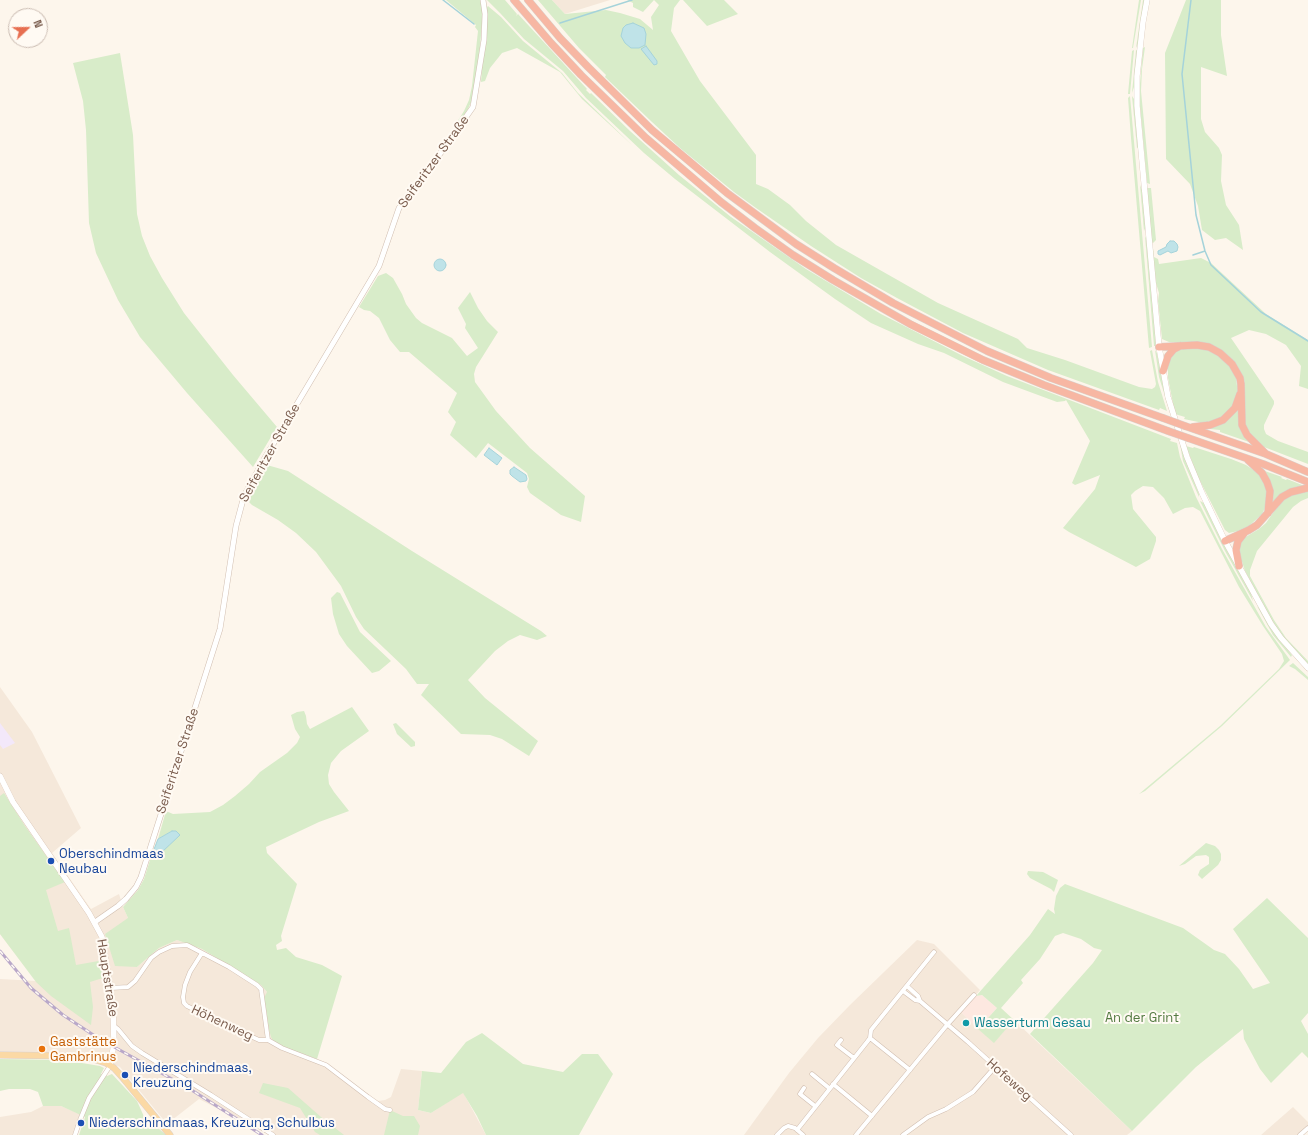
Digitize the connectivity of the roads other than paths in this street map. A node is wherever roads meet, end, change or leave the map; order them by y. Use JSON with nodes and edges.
{"nodes":[{"id":1,"x":483,"y":0,"type":"edge"},
{"id":2,"x":514,"y":0,"type":"edge"},
{"id":3,"x":528,"y":0,"type":"edge"},
{"id":4,"x":1148,"y":0,"type":"edge"},
{"id":5,"x":1181,"y":345,"type":"junction"},
{"id":6,"x":1159,"y":347,"type":"junction"},
{"id":7,"x":1163,"y":371,"type":"junction"},
{"id":8,"x":1242,"y":390,"type":"junction"},
{"id":9,"x":1188,"y":426,"type":"junction"},
{"id":10,"x":1266,"y":454,"type":"junction"},
{"id":11,"x":1245,"y":458,"type":"junction"},
{"id":12,"x":1308,"y":472,"type":"edge"},
{"id":13,"x":1308,"y":482,"type":"edge"},
{"id":14,"x":1308,"y":488,"type":"edge"},
{"id":15,"x":1268,"y":513,"type":"junction"},
{"id":16,"x":1245,"y":532,"type":"junction"},
{"id":17,"x":1226,"y":541,"type":"junction"},
{"id":18,"x":1239,"y":566,"type":"junction"},
{"id":19,"x":1308,"y":668,"type":"edge"},
{"id":20,"x":0,"y":776,"type":"edge"},
{"id":21,"x":95,"y":922,"type":"junction"},
{"id":22,"x":934,"y":952,"type":"dead end"},
{"id":23,"x":202,"y":953,"type":"junction"},
{"id":24,"x":907,"y":986,"type":"junction"},
{"id":25,"x":111,"y":988,"type":"junction"},
{"id":26,"x":903,"y":990,"type":"junction"},
{"id":27,"x":974,"y":995,"type":"dead end"},
{"id":28,"x":920,"y":1001,"type":"junction"},
{"id":29,"x":947,"y":1025,"type":"junction"},
{"id":30,"x":114,"y":1026,"type":"junction"},
{"id":31,"x":870,"y":1038,"type":"junction"},
{"id":32,"x":268,"y":1040,"type":"junction"},
{"id":33,"x":841,"y":1040,"type":"dead end"},
{"id":34,"x":0,"y":1055,"type":"edge"},
{"id":35,"x":854,"y":1058,"type":"junction"},
{"id":36,"x":110,"y":1066,"type":"junction"},
{"id":37,"x":995,"y":1067,"type":"junction"},
{"id":38,"x":910,"y":1070,"type":"junction"},
{"id":39,"x":812,"y":1074,"type":"dead end"},
{"id":40,"x":833,"y":1084,"type":"junction"},
{"id":41,"x":804,"y":1088,"type":"dead end"},
{"id":42,"x":829,"y":1088,"type":"junction"},
{"id":43,"x":815,"y":1106,"type":"junction"},
{"id":44,"x":388,"y":1110,"type":"dead end"},
{"id":45,"x":872,"y":1116,"type":"junction"},
{"id":46,"x":1308,"y":1128,"type":"edge"},
{"id":47,"x":797,"y":1130,"type":"junction"},
{"id":48,"x":168,"y":1133,"type":"edge"},
{"id":49,"x":75,"y":1135,"type":"edge"},
{"id":50,"x":273,"y":1135,"type":"edge"},
{"id":51,"x":777,"y":1135,"type":"edge"},
{"id":52,"x":803,"y":1135,"type":"edge"},
{"id":53,"x":856,"y":1135,"type":"edge"},
{"id":54,"x":903,"y":1135,"type":"edge"},
{"id":55,"x":1071,"y":1135,"type":"edge"},
{"id":56,"x":1300,"y":1135,"type":"edge"}],
"edges":[{"from":1,"to":21,"type":"street","name":"Seiferitzer Straße"},
{"from":2,"to":11,"type":"highway","bridge":true},
{"from":3,"to":9,"type":"highway","bridge":true},
{"from":4,"to":6,"type":"main road"},
{"from":5,"to":6,"type":"highway"},
{"from":5,"to":7,"type":"highway"},
{"from":5,"to":8,"type":"highway"},
{"from":6,"to":7,"type":"main road"},
{"from":7,"to":17,"type":"main road"},
{"from":8,"to":9,"type":"highway"},
{"from":8,"to":10,"type":"highway"},
{"from":9,"to":10,"type":"highway"},
{"from":10,"to":12,"type":"highway"},
{"from":11,"to":13,"type":"highway"},
{"from":11,"to":15,"type":"highway"},
{"from":14,"to":15,"type":"highway"},
{"from":15,"to":16,"type":"highway"},
{"from":16,"to":17,"type":"highway"},
{"from":16,"to":18,"type":"highway"},
{"from":17,"to":18,"type":"main road"},
{"from":18,"to":19,"type":"main road"},
{"from":20,"to":21,"type":"main road","name":"Hauptstraße"},
{"from":21,"to":25,"type":"main road","name":"Hauptstraße"},
{"from":22,"to":24,"type":"street"},
{"from":23,"to":25,"type":"street"},
{"from":23,"to":32,"type":"street"},
{"from":23,"to":32,"type":"street","name":"Höhenweg"},
{"from":24,"to":26,"type":"street"},
{"from":24,"to":28,"type":"street"},
{"from":25,"to":30,"type":"main road","name":"Hauptstraße"},
{"from":26,"to":28,"type":"street"},
{"from":26,"to":31,"type":"street"},
{"from":27,"to":29,"type":"street"},
{"from":28,"to":29,"type":"street","name":"Hofeweg"},
{"from":29,"to":37,"type":"street","name":"Hofeweg"},
{"from":29,"to":38,"type":"street"},
{"from":30,"to":36,"type":"main road","name":"Hauptstraße"},
{"from":30,"to":50,"type":"street"},
{"from":31,"to":35,"type":"street"},
{"from":31,"to":38,"type":"street"},
{"from":32,"to":44,"type":"street"},
{"from":33,"to":35,"type":"street"},
{"from":34,"to":36,"type":"main road"},
{"from":35,"to":40,"type":"street"},
{"from":36,"to":48,"type":"main road"},
{"from":36,"to":49,"type":"street"},
{"from":37,"to":54,"type":"street"},
{"from":37,"to":55,"type":"street","name":"Hofeweg"},
{"from":38,"to":45,"type":"street"},
{"from":39,"to":42,"type":"street"},
{"from":40,"to":42,"type":"street"},
{"from":40,"to":45,"type":"street"},
{"from":41,"to":43,"type":"street"},
{"from":42,"to":43,"type":"street"},
{"from":43,"to":47,"type":"street"},
{"from":45,"to":53,"type":"street"},
{"from":46,"to":56,"type":"street"},
{"from":47,"to":51,"type":"street"},
{"from":47,"to":52,"type":"street"}]}
